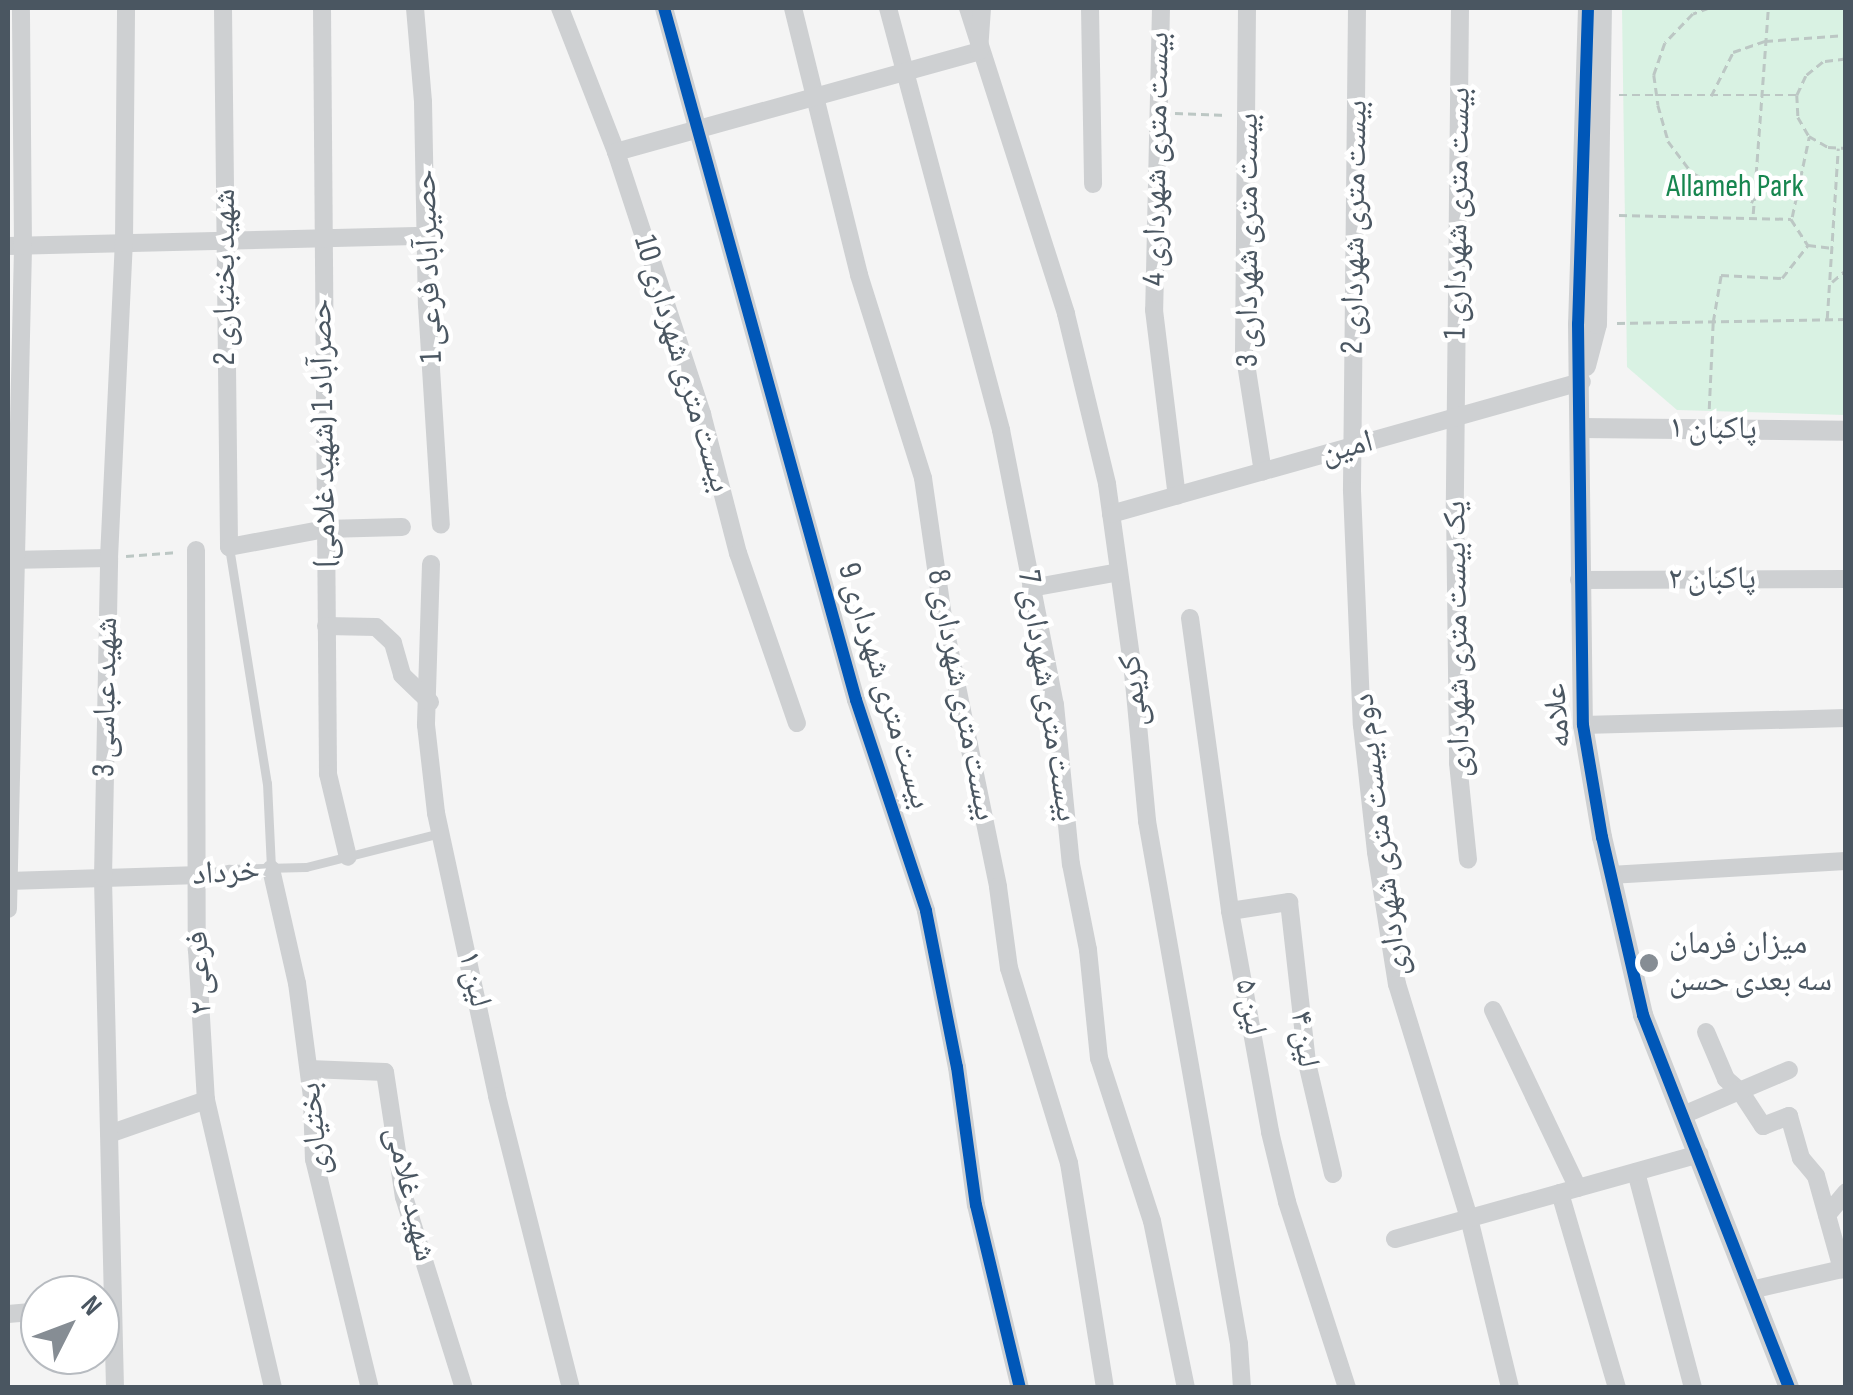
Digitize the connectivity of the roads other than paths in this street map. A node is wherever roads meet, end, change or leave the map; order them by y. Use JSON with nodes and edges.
{"nodes":[{"id":1,"x":22,"y":8,"type":"edge"},
{"id":2,"x":126,"y":8,"type":"edge"},
{"id":3,"x":223,"y":8,"type":"edge"},
{"id":4,"x":322,"y":8,"type":"edge"},
{"id":5,"x":415,"y":8,"type":"edge"},
{"id":6,"x":560,"y":8,"type":"edge"},
{"id":7,"x":664,"y":8,"type":"edge"},
{"id":8,"x":793,"y":8,"type":"edge"},
{"id":9,"x":888,"y":8,"type":"edge"},
{"id":10,"x":968,"y":8,"type":"edge"},
{"id":11,"x":982,"y":8,"type":"edge"},
{"id":12,"x":1090,"y":8,"type":"edge"},
{"id":13,"x":1161,"y":8,"type":"edge"},
{"id":14,"x":1248,"y":8,"type":"edge"},
{"id":15,"x":1357,"y":8,"type":"edge"},
{"id":16,"x":1460,"y":8,"type":"edge"},
{"id":17,"x":1588,"y":8,"type":"edge"},
{"id":18,"x":1602,"y":8,"type":"edge"},
{"id":19,"x":980,"y":51,"type":"junction"},
{"id":20,"x":905,"y":68,"type":"junction"},
{"id":21,"x":817,"y":94,"type":"junction"},
{"id":22,"x":697,"y":129,"type":"junction"},
{"id":23,"x":616,"y":152,"type":"junction"},
{"id":24,"x":1093,"y":184,"type":"dead end"},
{"id":25,"x":426,"y":236,"type":"junction"},
{"id":26,"x":322,"y":238,"type":"junction"},
{"id":27,"x":226,"y":241,"type":"junction"},
{"id":28,"x":124,"y":244,"type":"junction"},
{"id":29,"x":15,"y":246,"type":"edge"},
{"id":30,"x":1582,"y":382,"type":"junction"},
{"id":31,"x":1456,"y":418,"type":"junction"},
{"id":32,"x":1582,"y":428,"type":"junction"},
{"id":33,"x":1846,"y":431,"type":"edge"},
{"id":34,"x":1353,"y":447,"type":"junction"},
{"id":35,"x":1263,"y":472,"type":"junction"},
{"id":36,"x":1177,"y":496,"type":"junction"},
{"id":37,"x":1112,"y":514,"type":"junction"},
{"id":38,"x":440,"y":525,"type":"dead end"},
{"id":39,"x":402,"y":527,"type":"dead end"},
{"id":40,"x":326,"y":529,"type":"junction"},
{"id":41,"x":230,"y":547,"type":"junction"},
{"id":42,"x":196,"y":550,"type":"road end"},
{"id":43,"x":109,"y":558,"type":"junction"},
{"id":44,"x":12,"y":560,"type":"edge"},
{"id":45,"x":431,"y":564,"type":"dead end"},
{"id":46,"x":1119,"y":572,"type":"junction"},
{"id":47,"x":1846,"y":579,"type":"edge"},
{"id":48,"x":1579,"y":580,"type":"junction"},
{"id":49,"x":1030,"y":588,"type":"junction"},
{"id":50,"x":1190,"y":618,"type":"dead end"},
{"id":51,"x":326,"y":626,"type":"junction"},
{"id":52,"x":430,"y":702,"type":"junction"},
{"id":53,"x":1846,"y":718,"type":"edge"},
{"id":54,"x":798,"y":723,"type":"dead end"},
{"id":55,"x":1583,"y":725,"type":"junction"},
{"id":56,"x":440,"y":833,"type":"junction"},
{"id":57,"x":348,"y":857,"type":"junction"},
{"id":58,"x":1468,"y":859,"type":"dead end"},
{"id":59,"x":1846,"y":861,"type":"edge"},
{"id":60,"x":271,"y":870,"type":"junction"},
{"id":61,"x":200,"y":875,"type":"junction"},
{"id":62,"x":1610,"y":875,"type":"junction"},
{"id":63,"x":103,"y":878,"type":"junction"},
{"id":64,"x":8,"y":881,"type":"edge"},
{"id":65,"x":8,"y":909,"type":"edge"},
{"id":66,"x":1230,"y":910,"type":"junction"},
{"id":67,"x":1493,"y":1010,"type":"dead end"},
{"id":68,"x":1706,"y":1032,"type":"dead end"},
{"id":69,"x":309,"y":1069,"type":"junction"},
{"id":70,"x":1789,"y":1070,"type":"dead end"},
{"id":71,"x":1740,"y":1091,"type":"junction"},
{"id":72,"x":206,"y":1100,"type":"junction"},
{"id":73,"x":1683,"y":1115,"type":"junction"},
{"id":74,"x":109,"y":1134,"type":"junction"},
{"id":75,"x":1699,"y":1154,"type":"junction"},
{"id":76,"x":1636,"y":1172,"type":"junction"},
{"id":77,"x":1333,"y":1174,"type":"dead end"},
{"id":78,"x":1569,"y":1190,"type":"junction"},
{"id":79,"x":1846,"y":1192,"type":"edge"},
{"id":80,"x":1827,"y":1214,"type":"junction"},
{"id":81,"x":1469,"y":1218,"type":"junction"},
{"id":82,"x":1395,"y":1239,"type":"dead end"},
{"id":83,"x":1844,"y":1268,"type":"edge"},
{"id":84,"x":107,"y":1275,"type":"edge"},
{"id":85,"x":1751,"y":1290,"type":"junction"},
{"id":86,"x":273,"y":1388,"type":"edge"},
{"id":87,"x":370,"y":1388,"type":"edge"},
{"id":88,"x":464,"y":1388,"type":"edge"},
{"id":89,"x":571,"y":1388,"type":"edge"},
{"id":90,"x":1020,"y":1388,"type":"edge"},
{"id":91,"x":1106,"y":1388,"type":"edge"},
{"id":92,"x":1186,"y":1388,"type":"edge"},
{"id":93,"x":1242,"y":1388,"type":"edge"},
{"id":94,"x":1347,"y":1388,"type":"edge"},
{"id":95,"x":1510,"y":1388,"type":"edge"},
{"id":96,"x":1617,"y":1388,"type":"edge"},
{"id":97,"x":1693,"y":1388,"type":"edge"},
{"id":98,"x":1789,"y":1388,"type":"edge"}],
"edges":[{"from":1,"to":29,"type":"street"},
{"from":2,"to":28,"type":"street","name":"شهید عباسی 3"},
{"from":3,"to":27,"type":"street","name":"شهید بختیاری 2"},
{"from":4,"to":26,"type":"street","name":"حصرآباد 1 (شهید غلامی)"},
{"from":5,"to":25,"type":"street","name":"حصیرآباد فرعی 1"},
{"from":6,"to":23,"type":"street","name":"بیست متری شهرداری 10"},
{"from":7,"to":22,"type":"street","name":"بیست متری شهرداری 9"},
{"from":8,"to":21,"type":"street","name":"بیست متری شهرداری 8"},
{"from":9,"to":20,"type":"street","name":"بیست متری شهرداری 7"},
{"from":10,"to":19,"type":"street","name":"کریمی"},
{"from":11,"to":19,"type":"street"},
{"from":12,"to":24,"type":"street"},
{"from":13,"to":36,"type":"street","name":"بیست متری شهرداری 4"},
{"from":14,"to":35,"type":"street","name":"بیست متری شهرداری 3"},
{"from":15,"to":34,"type":"street","name":"بیست متری شهرداری 2"},
{"from":16,"to":31,"type":"street","name":"بیست متری شهرداری 1"},
{"from":17,"to":30,"type":"street","name":"علامه"},
{"from":18,"to":30,"type":"street","name":"علامه"},
{"from":19,"to":20,"type":"street"},
{"from":19,"to":37,"type":"street","name":"کریمی"},
{"from":20,"to":21,"type":"street"},
{"from":20,"to":49,"type":"street","name":"بیست متری شهرداری 7"},
{"from":21,"to":22,"type":"street"},
{"from":21,"to":91,"type":"street","name":"بیست متری شهرداری 8"},
{"from":22,"to":23,"type":"street"},
{"from":22,"to":90,"type":"street","name":"بیست متری شهرداری 9"},
{"from":23,"to":54,"type":"street","name":"بیست متری شهرداری 10"},
{"from":25,"to":26,"type":"street"},
{"from":25,"to":38,"type":"street","name":"حصیرآباد فرعی 1"},
{"from":26,"to":27,"type":"street"},
{"from":26,"to":40,"type":"street","name":"حصرآباد 1 (شهید غلامی)"},
{"from":27,"to":28,"type":"street"},
{"from":27,"to":41,"type":"street","name":"شهید بختیاری 2"},
{"from":28,"to":29,"type":"street"},
{"from":28,"to":43,"type":"street","name":"شهید عباسی 3"},
{"from":29,"to":44,"type":"street"},
{"from":30,"to":31,"type":"street","name":"امین"},
{"from":30,"to":32,"type":"street","name":"علامه"},
{"from":31,"to":34,"type":"street","name":"امین"},
{"from":31,"to":58,"type":"street","name":"یک بیست متری شهرداری"},
{"from":32,"to":33,"type":"street","name":"پاکبان ۱"},
{"from":32,"to":48,"type":"street","name":"علامه"},
{"from":34,"to":35,"type":"street","name":"امین"},
{"from":34,"to":81,"type":"street","name":"دوم بیست متری شهرداری"},
{"from":35,"to":36,"type":"street","name":"امین"},
{"from":36,"to":37,"type":"street","name":"امین"},
{"from":37,"to":46,"type":"street","name":"کریمی"},
{"from":39,"to":40,"type":"street"},
{"from":40,"to":41,"type":"street"},
{"from":40,"to":51,"type":"street","name":"حصرآباد 1 (شهید غلامی)"},
{"from":41,"to":60,"type":"lane"},
{"from":42,"to":61,"type":"street","name":"۲ فرعی"},
{"from":43,"to":44,"type":"street"},
{"from":43,"to":63,"type":"street","name":"شهید عباسی 3"},
{"from":44,"to":64,"type":"street"},
{"from":45,"to":52,"type":"street","name":"لین ۱"},
{"from":46,"to":49,"type":"street"},
{"from":46,"to":93,"type":"street","name":"کریمی"},
{"from":47,"to":48,"type":"street","name":"پاکبان ۲"},
{"from":48,"to":55,"type":"street","name":"علامه"},
{"from":49,"to":92,"type":"street","name":"بیست متری شهرداری 7"},
{"from":50,"to":66,"type":"street","name":"لین ۵"},
{"from":51,"to":52,"type":"street"},
{"from":51,"to":57,"type":"street","name":"حصرآباد 1 (شهید غلامی)"},
{"from":52,"to":56,"type":"street","name":"لین ۱"},
{"from":53,"to":55,"type":"street"},
{"from":55,"to":62,"type":"street","name":"علامه"},
{"from":56,"to":57,"type":"lane","name":"خرداد"},
{"from":56,"to":89,"type":"street","name":"لین ۱"},
{"from":57,"to":60,"type":"lane","name":"خرداد"},
{"from":59,"to":62,"type":"street"},
{"from":60,"to":61,"type":"lane","name":"خرداد"},
{"from":60,"to":69,"type":"street","name":"بختیاری"},
{"from":61,"to":63,"type":"street","name":"خرداد"},
{"from":61,"to":72,"type":"street","name":"۲ فرعی"},
{"from":62,"to":73,"type":"street","name":"علامه"},
{"from":63,"to":64,"type":"street","name":"خرداد"},
{"from":63,"to":74,"type":"street","name":"شهید عباسی 3"},
{"from":64,"to":65,"type":"street"},
{"from":66,"to":77,"type":"street","name":"لین ۴"},
{"from":66,"to":94,"type":"street","name":"لین ۵"},
{"from":67,"to":78,"type":"street"},
{"from":68,"to":71,"type":"street"},
{"from":69,"to":87,"type":"street","name":"بختیاری"},
{"from":69,"to":88,"type":"street","name":"شهید غلامی"},
{"from":70,"to":71,"type":"street"},
{"from":71,"to":73,"type":"street"},
{"from":71,"to":80,"type":"street"},
{"from":72,"to":74,"type":"street"},
{"from":72,"to":86,"type":"street","name":"۲ فرعی"},
{"from":73,"to":75,"type":"street","name":"علامه"},
{"from":74,"to":84,"type":"street","name":"شهید عباسی 3"},
{"from":75,"to":76,"type":"street"},
{"from":75,"to":85,"type":"street","name":"علامه"},
{"from":76,"to":78,"type":"street"},
{"from":76,"to":97,"type":"street"},
{"from":78,"to":81,"type":"street"},
{"from":78,"to":96,"type":"street"},
{"from":79,"to":80,"type":"street"},
{"from":80,"to":83,"type":"street"},
{"from":81,"to":82,"type":"street"},
{"from":81,"to":95,"type":"street","name":"دوم بیست متری شهرداری"},
{"from":83,"to":85,"type":"street"},
{"from":85,"to":98,"type":"street","name":"علامه"}]}
